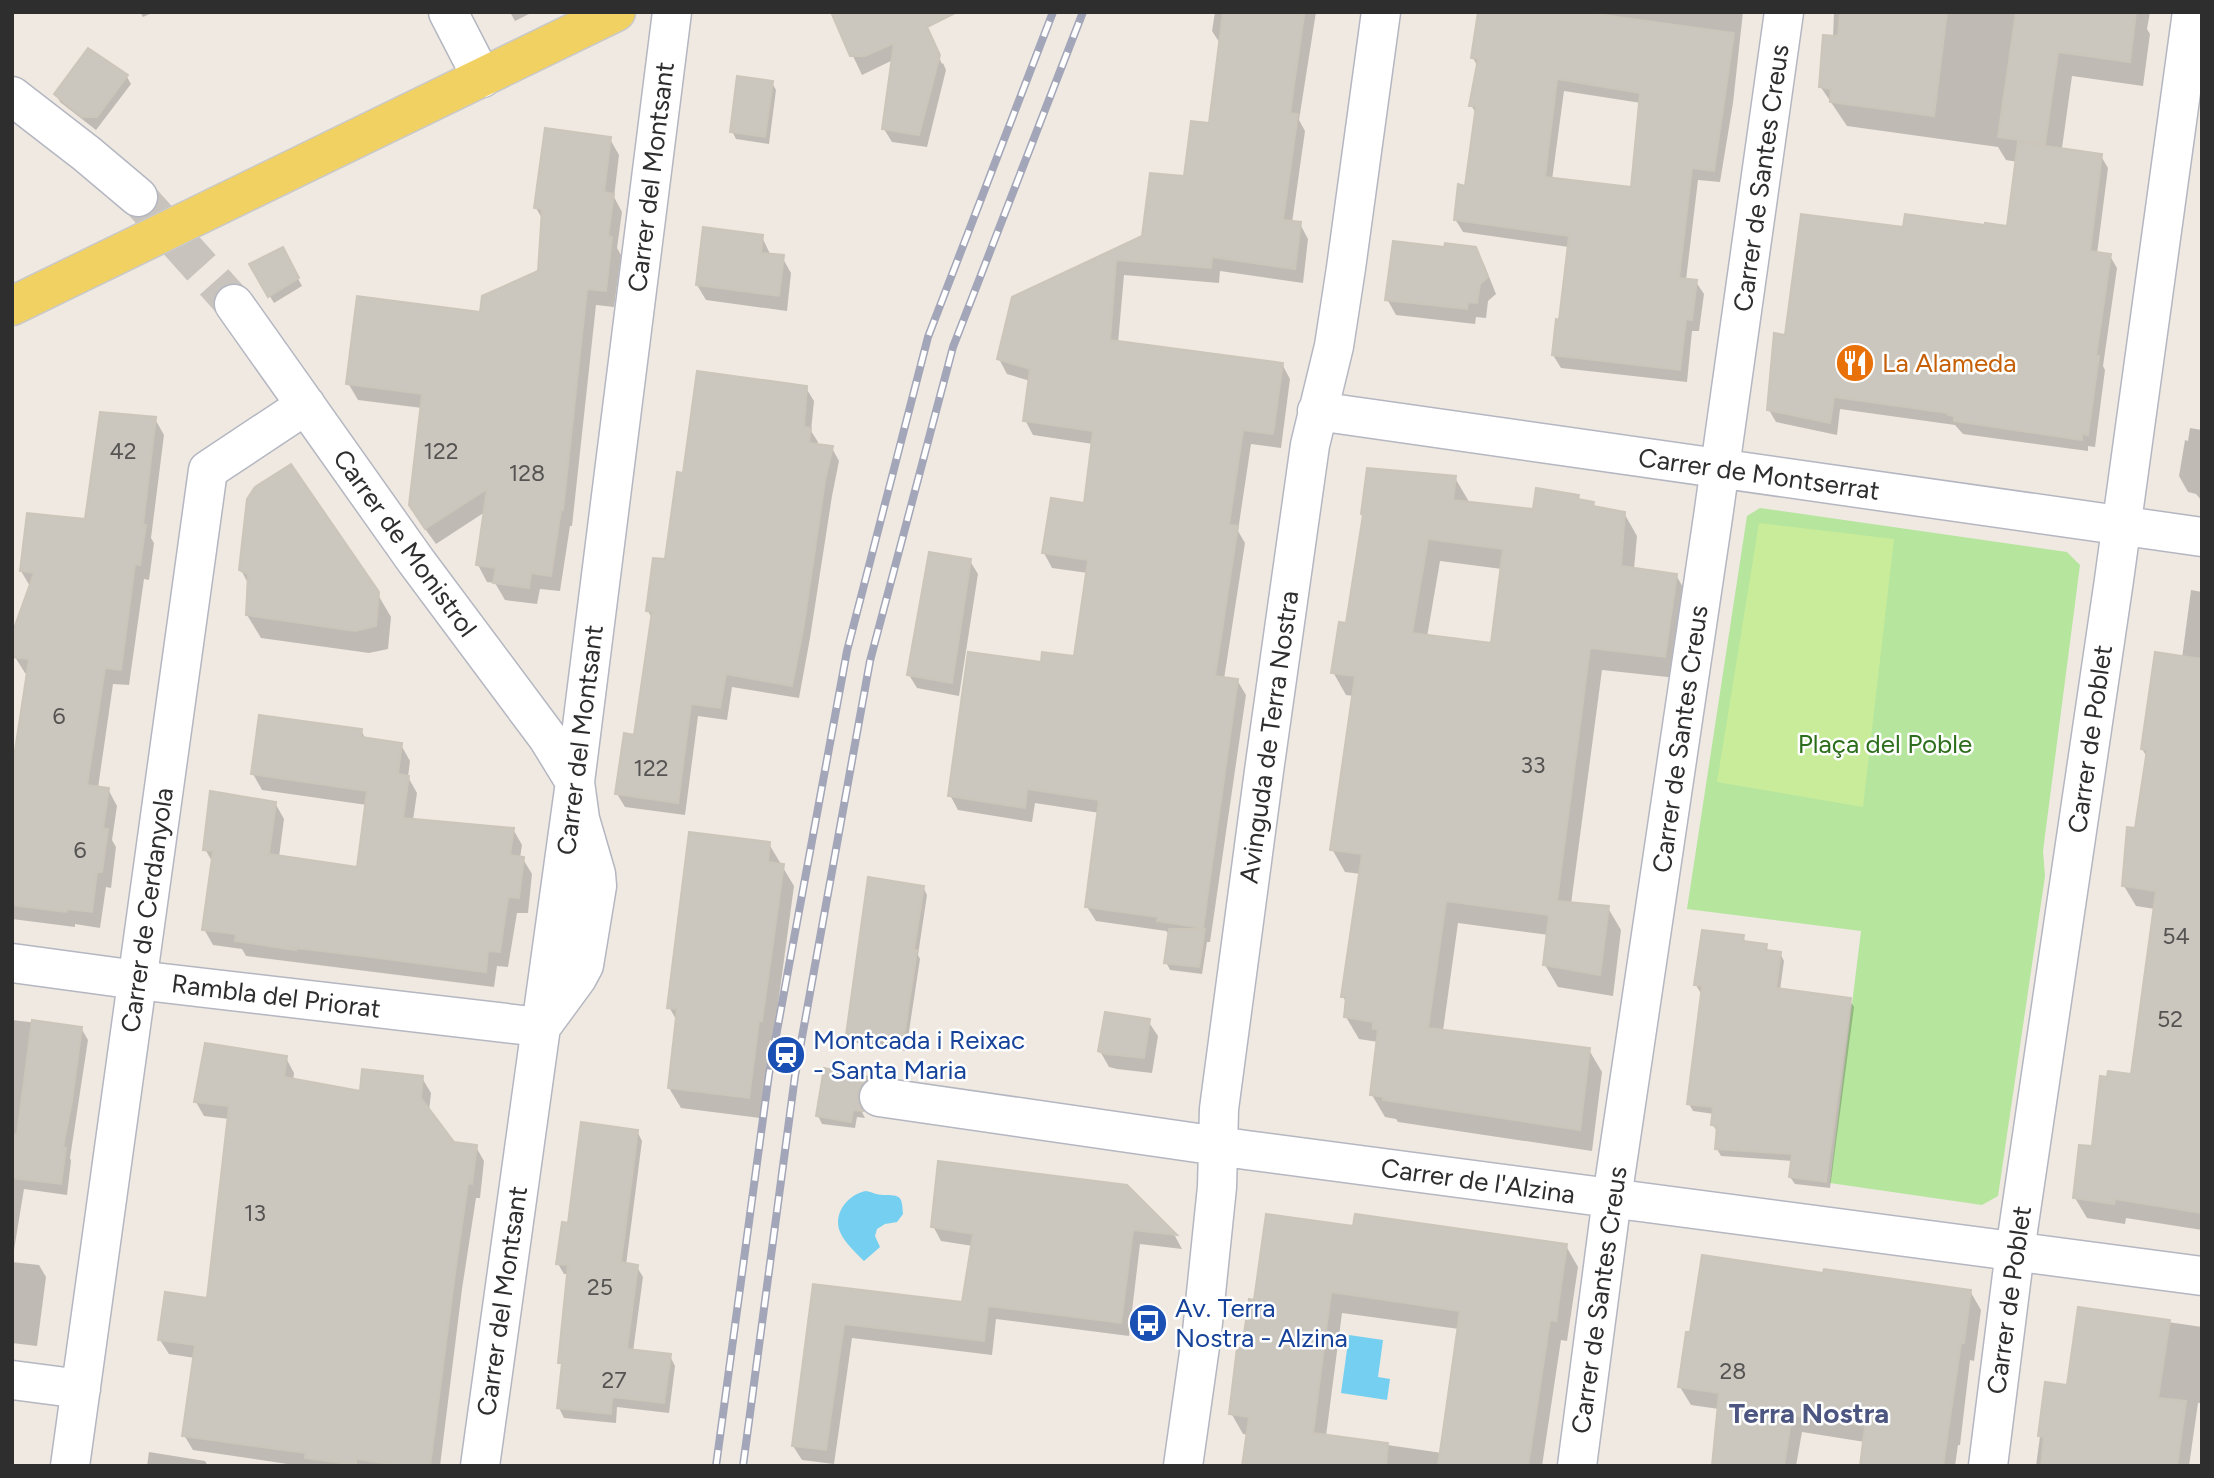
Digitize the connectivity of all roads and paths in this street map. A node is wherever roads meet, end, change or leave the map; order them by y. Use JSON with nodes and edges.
{"nodes":[{"id":1,"x":448,"y":12,"type":"edge"},
{"id":2,"x":616,"y":12,"type":"edge"},
{"id":3,"x":672,"y":12,"type":"edge"},
{"id":4,"x":1381,"y":12,"type":"edge"},
{"id":5,"x":1784,"y":12,"type":"edge"},
{"id":6,"x":2192,"y":12,"type":"edge"},
{"id":7,"x":481,"y":78,"type":"junction"},
{"id":8,"x":12,"y":96,"type":"edge"},
{"id":9,"x":138,"y":197,"type":"tunnel mouth"},
{"id":10,"x":234,"y":304,"type":"tunnel mouth"},
{"id":11,"x":12,"y":306,"type":"edge"},
{"id":12,"x":306,"y":405,"type":"junction"},
{"id":13,"x":1317,"y":411,"type":"junction"},
{"id":14,"x":1720,"y":468,"type":"junction"},
{"id":15,"x":2122,"y":525,"type":"junction"},
{"id":16,"x":2202,"y":537,"type":"edge"},
{"id":17,"x":575,"y":782,"type":"junction"},
{"id":18,"x":12,"y":963,"type":"edge"},
{"id":19,"x":137,"y":980,"type":"junction"},
{"id":20,"x":540,"y":1027,"type":"junction"},
{"id":21,"x":879,"y":1097,"type":"dead end"},
{"id":22,"x":1217,"y":1146,"type":"junction"},
{"id":23,"x":1612,"y":1198,"type":"junction"},
{"id":24,"x":2015,"y":1251,"type":"junction"},
{"id":25,"x":2202,"y":1276,"type":"edge"},
{"id":26,"x":12,"y":1380,"type":"edge"},
{"id":27,"x":80,"y":1389,"type":"junction"},
{"id":28,"x":70,"y":1466,"type":"edge"},
{"id":29,"x":480,"y":1466,"type":"edge"},
{"id":30,"x":1183,"y":1466,"type":"edge"},
{"id":31,"x":1577,"y":1466,"type":"edge"},
{"id":32,"x":1987,"y":1466,"type":"edge"}],
"edges":[{"from":1,"to":7,"type":"street"},
{"from":2,"to":7,"type":"main road"},
{"from":3,"to":17,"type":"street","name":"Carrer del Montsant"},
{"from":4,"to":13,"type":"street","name":"Avinguda de Terra Nostra"},
{"from":5,"to":14,"type":"street","name":"Carrer de Santes Creus"},
{"from":6,"to":15,"type":"street","name":"Carrer de Poblet"},
{"from":7,"to":11,"type":"main road"},
{"from":8,"to":9,"type":"street"},
{"from":10,"to":12,"type":"street","name":"Carrer de Monistrol"},
{"from":12,"to":17,"type":"street","name":"Carrer de Monistrol"},
{"from":12,"to":19,"type":"street","name":"Carrer de Cerdanyola"},
{"from":13,"to":14,"type":"street","name":"Carrer de Montserrat"},
{"from":13,"to":22,"type":"street","name":"Avinguda de Terra Nostra"},
{"from":14,"to":15,"type":"street","name":"Carrer de Montserrat"},
{"from":14,"to":23,"type":"street","name":"Carrer de Santes Creus"},
{"from":15,"to":16,"type":"street","name":"Carrer de Montserrat"},
{"from":15,"to":24,"type":"street","name":"Carrer de Poblet"},
{"from":17,"to":20,"type":"street"},
{"from":18,"to":19,"type":"street","name":"Rambla del Priorat"},
{"from":19,"to":20,"type":"street","name":"Rambla del Priorat"},
{"from":19,"to":27,"type":"street","name":"Carrer de Cerdanyola"},
{"from":20,"to":29,"type":"street","name":"Carrer del Montsant"},
{"from":21,"to":22,"type":"street","name":"Carrer de l'Alzina"},
{"from":22,"to":23,"type":"street","name":"Carrer de l'Alzina"},
{"from":22,"to":30,"type":"street","name":"Avinguda de Terra Nostra"},
{"from":23,"to":24,"type":"street","name":"Carrer de l'Alzina"},
{"from":23,"to":31,"type":"street","name":"Carrer de Santes Creus"},
{"from":24,"to":25,"type":"street","name":"Carrer de l'Alzina"},
{"from":24,"to":32,"type":"street","name":"Carrer de Poblet"},
{"from":26,"to":27,"type":"street"},
{"from":27,"to":28,"type":"street","name":"Carrer de Cerdanyola"}]}
